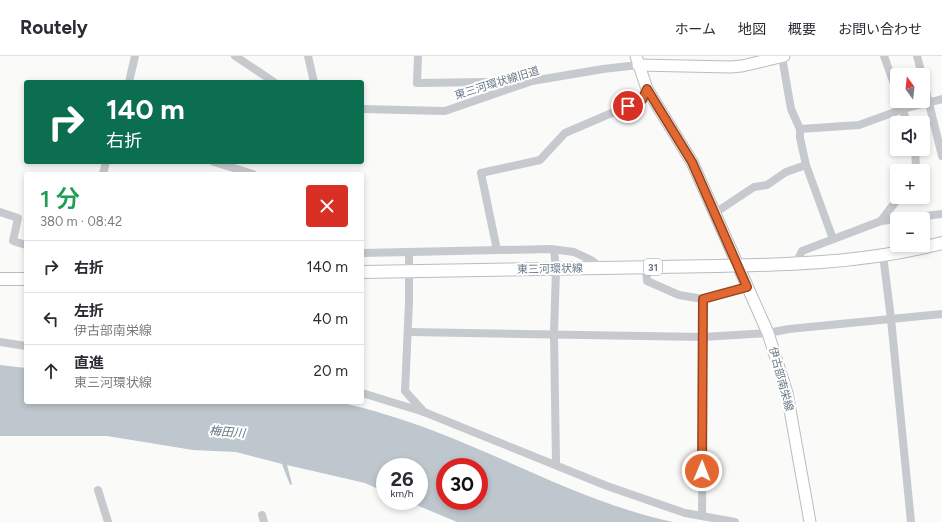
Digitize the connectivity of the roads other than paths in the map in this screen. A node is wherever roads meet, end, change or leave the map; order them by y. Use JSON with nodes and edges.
{"nodes":[{"id":1,"x":136,"y":56,"type":"edge"},
{"id":2,"x":235,"y":56,"type":"edge"},
{"id":3,"x":308,"y":56,"type":"edge"},
{"id":4,"x":418,"y":56,"type":"edge"},
{"id":5,"x":783,"y":56,"type":"edge"},
{"id":6,"x":884,"y":56,"type":"edge"},
{"id":7,"x":917,"y":56,"type":"edge"},
{"id":8,"x":637,"y":61,"type":"edge"},
{"id":9,"x":920,"y":68,"type":"edge"},
{"id":10,"x":890,"y":73,"type":"edge"},
{"id":11,"x":129,"y":80,"type":"edge"},
{"id":12,"x":271,"y":80,"type":"edge"},
{"id":13,"x":314,"y":80,"type":"edge"},
{"id":14,"x":647,"y":89,"type":"junction"},
{"id":15,"x":498,"y":92,"type":"junction"},
{"id":16,"x":942,"y":99,"type":"edge"},
{"id":17,"x":930,"y":102,"type":"edge"},
{"id":18,"x":930,"y":106,"type":"edge"},
{"id":19,"x":896,"y":108,"type":"edge"},
{"id":20,"x":364,"y":109,"type":"edge"},
{"id":21,"x":800,"y":129,"type":"junction"},
{"id":22,"x":942,"y":156,"type":"edge"},
{"id":23,"x":220,"y":164,"type":"edge"},
{"id":24,"x":806,"y":165,"type":"junction"},
{"id":25,"x":246,"y":172,"type":"edge"},
{"id":26,"x":894,"y":204,"type":"edge"},
{"id":27,"x":0,"y":212,"type":"edge"},
{"id":28,"x":715,"y":213,"type":"junction"},
{"id":29,"x":942,"y":214,"type":"edge"},
{"id":30,"x":881,"y":220,"type":"junction"},
{"id":31,"x":833,"y":239,"type":"junction"},
{"id":32,"x":942,"y":243,"type":"edge"},
{"id":33,"x":24,"y":244,"type":"edge"},
{"id":34,"x":497,"y":250,"type":"junction"},
{"id":35,"x":554,"y":250,"type":"junction"},
{"id":36,"x":409,"y":252,"type":"junction"},
{"id":37,"x":364,"y":253,"type":"edge"},
{"id":38,"x":883,"y":255,"type":"junction"},
{"id":39,"x":796,"y":263,"type":"junction"},
{"id":40,"x":739,"y":266,"type":"junction"},
{"id":41,"x":646,"y":267,"type":"junction"},
{"id":42,"x":601,"y":268,"type":"junction"},
{"id":43,"x":556,"y":269,"type":"junction"},
{"id":44,"x":408,"y":271,"type":"junction"},
{"id":45,"x":364,"y":272,"type":"edge"},
{"id":46,"x":24,"y":279,"type":"edge"},
{"id":47,"x":0,"y":280,"type":"edge"},
{"id":48,"x":747,"y":287,"type":"junction"},
{"id":49,"x":703,"y":299,"type":"junction"},
{"id":50,"x":942,"y":314,"type":"edge"},
{"id":51,"x":891,"y":319,"type":"junction"},
{"id":52,"x":408,"y":332,"type":"junction"},
{"id":53,"x":768,"y":333,"type":"junction"},
{"id":54,"x":554,"y":334,"type":"junction"},
{"id":55,"x":703,"y":337,"type":"junction"},
{"id":56,"x":0,"y":342,"type":"edge"},
{"id":57,"x":24,"y":346,"type":"edge"},
{"id":58,"x":364,"y":394,"type":"edge"},
{"id":59,"x":424,"y":412,"type":"junction"},
{"id":60,"x":554,"y":464,"type":"junction"},
{"id":61,"x":98,"y":490,"type":"dead end"},
{"id":62,"x":702,"y":515,"type":"junction"},
{"id":63,"x":108,"y":522,"type":"edge"},
{"id":64,"x":735,"y":522,"type":"edge"},
{"id":65,"x":810,"y":522,"type":"edge"},
{"id":66,"x":911,"y":522,"type":"edge"}],
"edges":[{"from":1,"to":11,"type":"street"},
{"from":2,"to":12,"type":"street"},
{"from":3,"to":13,"type":"street"},
{"from":4,"to":15,"type":"street"},
{"from":5,"to":8,"type":"main road"},
{"from":5,"to":21,"type":"street"},
{"from":6,"to":10,"type":"street"},
{"from":7,"to":9,"type":"street"},
{"from":8,"to":14,"type":"main road"},
{"from":8,"to":15,"type":"street","name":"東三河環状線旧道"},
{"from":14,"to":28,"type":"main road"},
{"from":14,"to":34,"type":"street"},
{"from":15,"to":20,"type":"street","name":"東三河環状線旧道"},
{"from":16,"to":17,"type":"street"},
{"from":18,"to":22,"type":"street"},
{"from":19,"to":21,"type":"street"},
{"from":21,"to":24,"type":"street"},
{"from":23,"to":25,"type":"street"},
{"from":24,"to":28,"type":"street"},
{"from":24,"to":31,"type":"street"},
{"from":26,"to":30,"type":"street"},
{"from":27,"to":33,"type":"street"},
{"from":28,"to":40,"type":"main road"},
{"from":29,"to":30,"type":"street"},
{"from":30,"to":31,"type":"street"},
{"from":31,"to":39,"type":"street"},
{"from":32,"to":38,"type":"main road","name":"東三河環状線","number":"31"},
{"from":34,"to":35,"type":"street"},
{"from":34,"to":36,"type":"street"},
{"from":35,"to":42,"type":"street"},
{"from":35,"to":43,"type":"street"},
{"from":36,"to":37,"type":"street"},
{"from":36,"to":44,"type":"street"},
{"from":38,"to":39,"type":"main road","name":"東三河環状線","number":"31"},
{"from":38,"to":51,"type":"street"},
{"from":39,"to":40,"type":"main road","name":"東三河環状線","number":"31"},
{"from":40,"to":41,"type":"main road","name":"東三河環状線","number":"31"},
{"from":40,"to":48,"type":"main road","name":"伊古部南栄線"},
{"from":41,"to":42,"type":"main road","name":"東三河環状線","number":"31"},
{"from":41,"to":49,"type":"street"},
{"from":42,"to":43,"type":"main road","name":"東三河環状線","number":"31"},
{"from":43,"to":44,"type":"main road","name":"東三河環状線","number":"31"},
{"from":43,"to":54,"type":"street"},
{"from":44,"to":45,"type":"main road","name":"東三河環状線","number":"31"},
{"from":44,"to":52,"type":"street"},
{"from":46,"to":47,"type":"main road"},
{"from":48,"to":49,"type":"street"},
{"from":48,"to":53,"type":"main road","name":"伊古部南栄線"},
{"from":49,"to":55,"type":"street"},
{"from":50,"to":51,"type":"street"},
{"from":51,"to":53,"type":"street"},
{"from":51,"to":66,"type":"street"},
{"from":52,"to":54,"type":"street"},
{"from":52,"to":59,"type":"street"},
{"from":53,"to":55,"type":"street"},
{"from":53,"to":65,"type":"main road","name":"伊古部南栄線"},
{"from":54,"to":55,"type":"street"},
{"from":54,"to":60,"type":"street"},
{"from":55,"to":62,"type":"street"},
{"from":56,"to":57,"type":"street"},
{"from":58,"to":59,"type":"street"},
{"from":59,"to":60,"type":"street"},
{"from":60,"to":62,"type":"street"},
{"from":61,"to":63,"type":"street"},
{"from":62,"to":64,"type":"street"}]}
